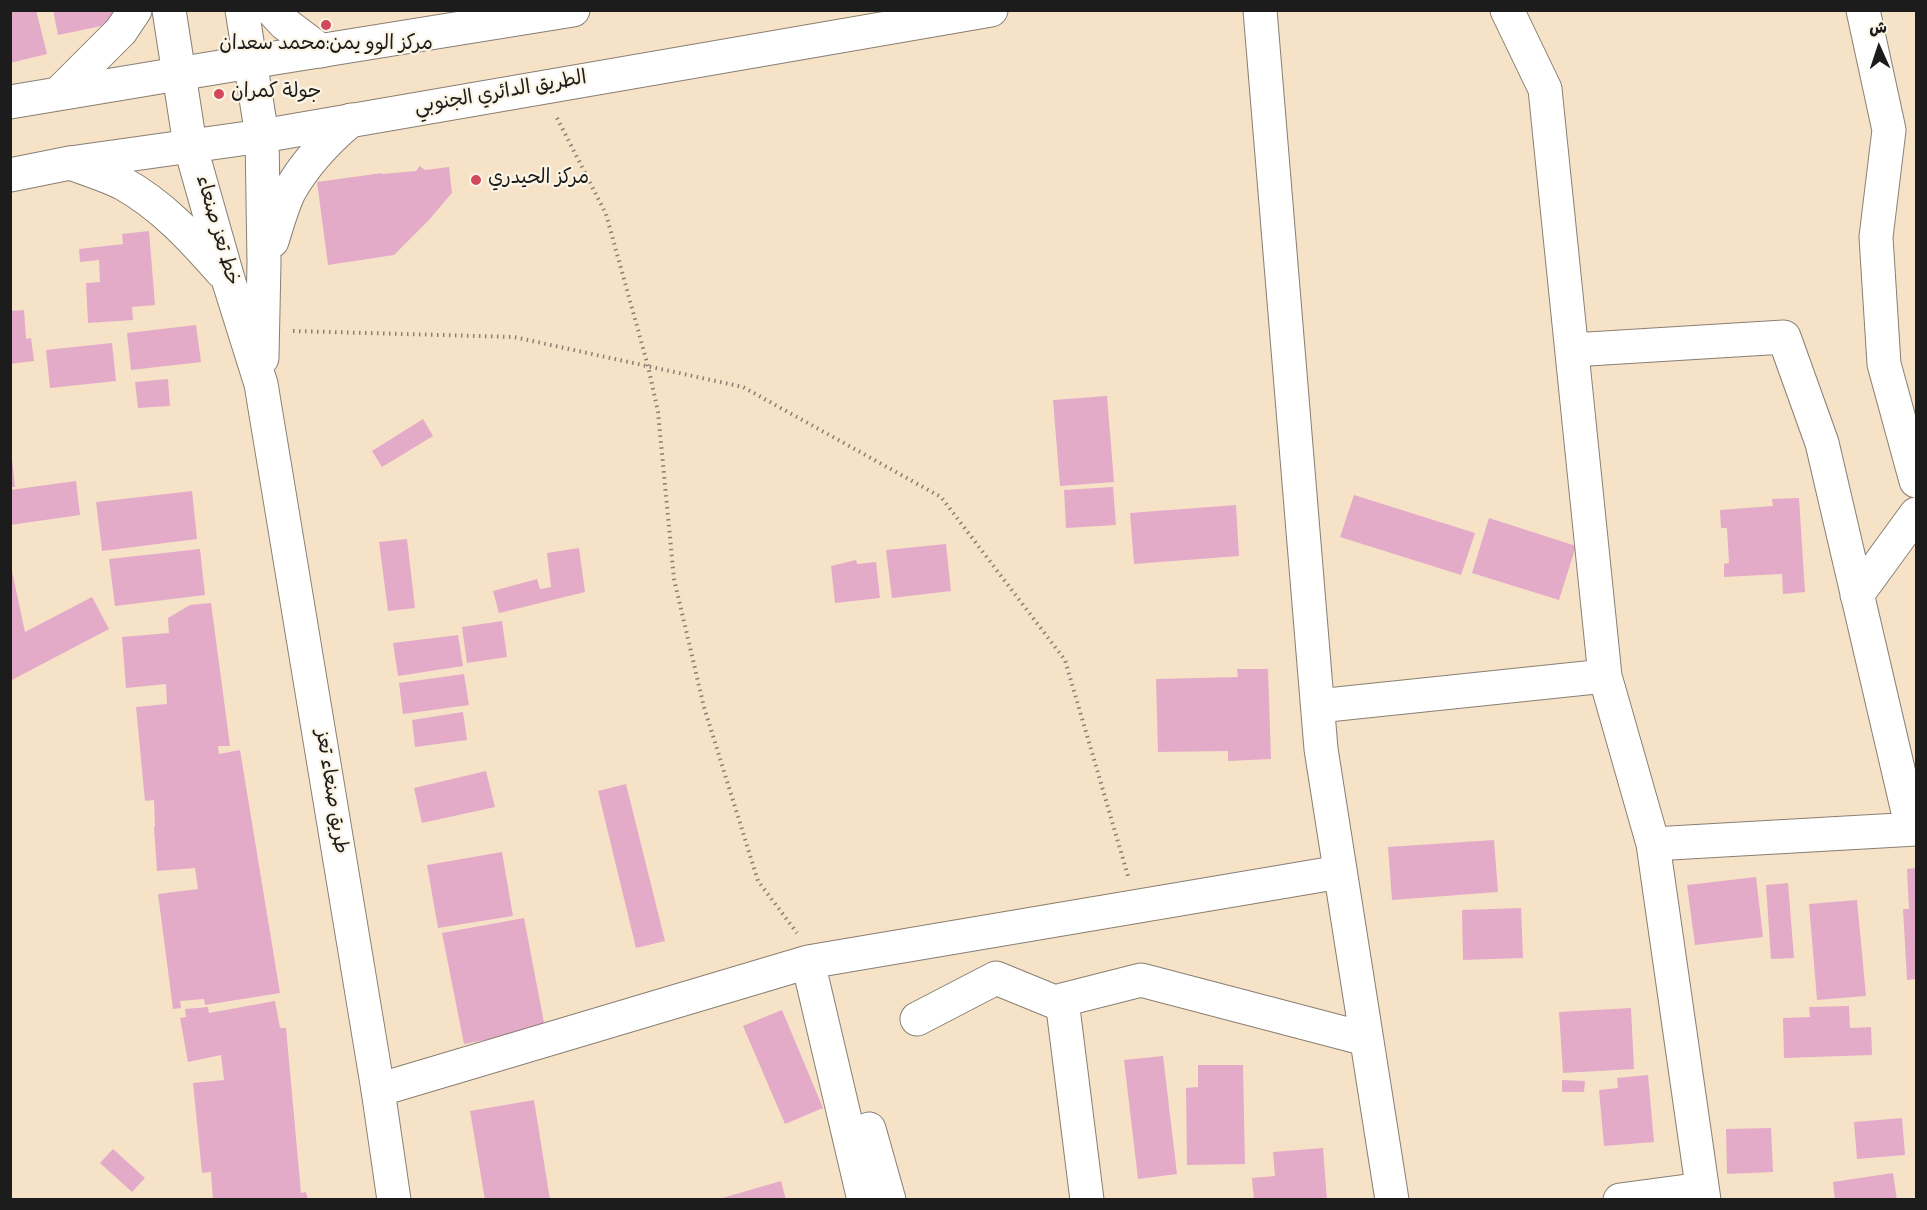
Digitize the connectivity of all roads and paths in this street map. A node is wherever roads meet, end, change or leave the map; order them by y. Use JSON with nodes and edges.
{"nodes":[{"id":1,"x":135,"y":10,"type":"edge"},
{"id":2,"x":169,"y":10,"type":"edge"},
{"id":3,"x":242,"y":10,"type":"edge"},
{"id":4,"x":272,"y":10,"type":"edge"},
{"id":5,"x":573,"y":10,"type":"edge"},
{"id":6,"x":991,"y":10,"type":"edge"},
{"id":7,"x":1260,"y":10,"type":"edge"},
{"id":8,"x":1507,"y":10,"type":"edge"},
{"id":9,"x":1863,"y":10,"type":"edge"},
{"id":10,"x":321,"y":51,"type":"junction"},
{"id":11,"x":250,"y":62,"type":"junction"},
{"id":12,"x":179,"y":75,"type":"junction"},
{"id":13,"x":546,"y":87,"type":"junction"},
{"id":14,"x":59,"y":93,"type":"junction"},
{"id":15,"x":10,"y":102,"type":"edge"},
{"id":16,"x":351,"y":120,"type":"junction"},
{"id":17,"x":262,"y":136,"type":"junction"},
{"id":18,"x":190,"y":145,"type":"junction"},
{"id":19,"x":70,"y":163,"type":"junction"},
{"id":20,"x":10,"y":176,"type":"edge"},
{"id":21,"x":264,"y":262,"type":"junction"},
{"id":22,"x":228,"y":279,"type":"junction"},
{"id":23,"x":262,"y":330,"type":"junction"},
{"id":24,"x":1572,"y":350,"type":"junction"},
{"id":25,"x":648,"y":366,"type":"junction"},
{"id":26,"x":261,"y":384,"type":"junction"},
{"id":27,"x":1917,"y":481,"type":"edge"},
{"id":28,"x":1917,"y":514,"type":"edge"},
{"id":29,"x":1905,"y":543,"type":"edge"},
{"id":30,"x":1857,"y":595,"type":"junction"},
{"id":31,"x":1605,"y":676,"type":"junction"},
{"id":32,"x":1318,"y":706,"type":"junction"},
{"id":33,"x":1914,"y":829,"type":"edge"},
{"id":34,"x":1653,"y":844,"type":"junction"},
{"id":35,"x":1340,"y":872,"type":"junction"},
{"id":36,"x":1137,"y":906,"type":"junction"},
{"id":37,"x":812,"y":961,"type":"junction"},
{"id":38,"x":818,"y":1003,"type":"junction"},
{"id":39,"x":1062,"y":1005,"type":"junction"},
{"id":40,"x":917,"y":1019,"type":"dead end"},
{"id":41,"x":1366,"y":1039,"type":"junction"},
{"id":42,"x":378,"y":1090,"type":"junction"},
{"id":43,"x":1703,"y":1194,"type":"edge"},
{"id":44,"x":394,"y":1200,"type":"edge"},
{"id":45,"x":864,"y":1200,"type":"edge"},
{"id":46,"x":889,"y":1200,"type":"edge"},
{"id":47,"x":1087,"y":1200,"type":"edge"},
{"id":48,"x":1392,"y":1200,"type":"edge"},
{"id":49,"x":1620,"y":1200,"type":"edge"}],
"edges":[{"from":1,"to":14,"type":"main road"},
{"from":2,"to":12,"type":"main road"},
{"from":3,"to":11,"type":"main road"},
{"from":4,"to":10,"type":"main road"},
{"from":5,"to":10,"type":"main road"},
{"from":6,"to":13,"type":"main road","name":"الطريق الدائري الجنوبي"},
{"from":7,"to":32,"type":"main road"},
{"from":8,"to":24,"type":"main road"},
{"from":9,"to":27,"type":"main road"},
{"from":10,"to":11,"type":"main road"},
{"from":11,"to":12,"type":"main road"},
{"from":11,"to":17,"type":"main road"},
{"from":12,"to":14,"type":"main road"},
{"from":12,"to":18,"type":"main road","name":"خط تعز صنعاء"},
{"from":13,"to":16,"type":"main road","name":"الطريق الدائري الجنوبي"},
{"from":13,"to":25,"type":"path"},
{"from":14,"to":15,"type":"main road"},
{"from":16,"to":17,"type":"main road","name":"الطريق الدائري الجنوبي"},
{"from":16,"to":21,"type":"main road"},
{"from":17,"to":18,"type":"main road","name":"الطريق الدائري الجنوبي"},
{"from":17,"to":21,"type":"main road"},
{"from":18,"to":19,"type":"main road","name":"الطريق الدائري الجنوبي"},
{"from":18,"to":22,"type":"main road","name":"خط تعز صنعاء"},
{"from":19,"to":20,"type":"main road","name":"الطريق الدائري الجنوبي"},
{"from":19,"to":22,"type":"main road"},
{"from":21,"to":23,"type":"main road"},
{"from":22,"to":26,"type":"main road","name":"خط تعز صنعاء"},
{"from":23,"to":25,"type":"path"},
{"from":23,"to":26,"type":"main road"},
{"from":24,"to":30,"type":"main road"},
{"from":24,"to":31,"type":"main road"},
{"from":25,"to":36,"type":"path"},
{"from":25,"to":37,"type":"path"},
{"from":26,"to":42,"type":"main road","name":"طريق صنعاء تعز"},
{"from":28,"to":29,"type":"main road"},
{"from":29,"to":30,"type":"main road"},
{"from":30,"to":33,"type":"main road"},
{"from":31,"to":32,"type":"main road"},
{"from":31,"to":34,"type":"main road"},
{"from":32,"to":35,"type":"main road"},
{"from":33,"to":34,"type":"main road"},
{"from":34,"to":43,"type":"main road"},
{"from":35,"to":36,"type":"main road"},
{"from":35,"to":41,"type":"main road"},
{"from":36,"to":37,"type":"main road"},
{"from":37,"to":38,"type":"main road"},
{"from":37,"to":42,"type":"main road"},
{"from":38,"to":45,"type":"main road"},
{"from":38,"to":46,"type":"main road"},
{"from":39,"to":40,"type":"main road"},
{"from":39,"to":41,"type":"main road"},
{"from":39,"to":47,"type":"main road"},
{"from":41,"to":48,"type":"main road"},
{"from":42,"to":44,"type":"main road","name":"طريق صنعاء تعز"},
{"from":43,"to":49,"type":"main road"}]}
